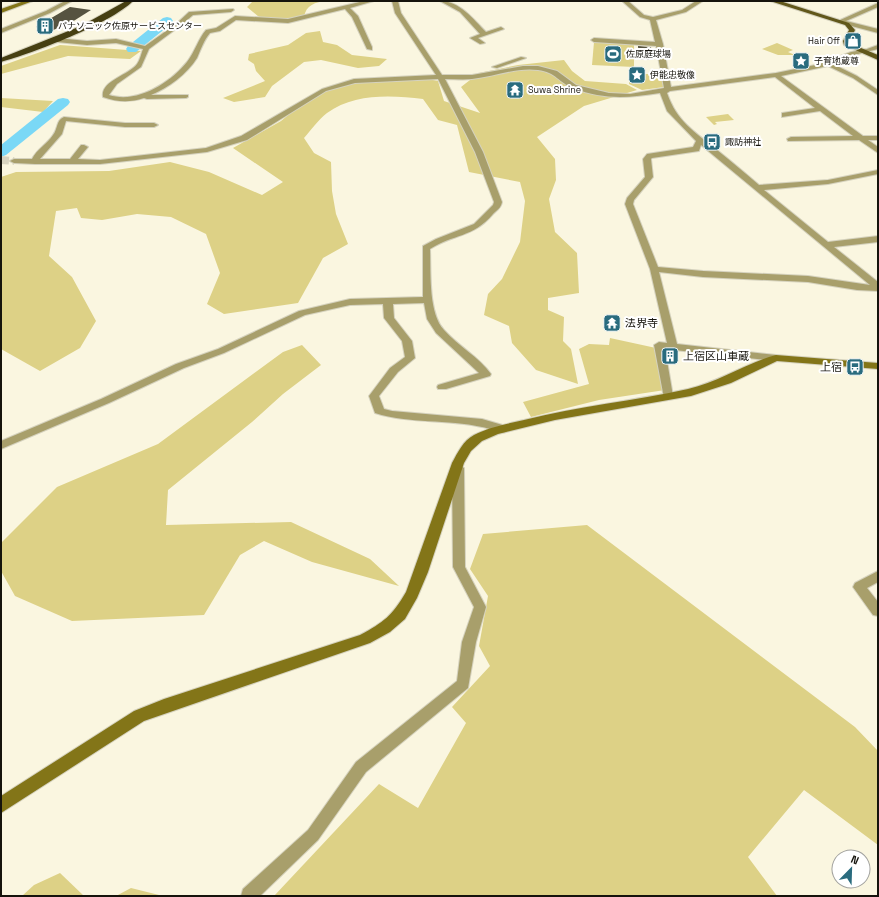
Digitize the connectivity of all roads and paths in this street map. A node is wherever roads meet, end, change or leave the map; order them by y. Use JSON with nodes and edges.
{"nodes":[{"id":1,"x":30,"y":1,"type":"edge"},
{"id":2,"x":69,"y":1,"type":"edge"},
{"id":3,"x":121,"y":1,"type":"edge"},
{"id":4,"x":130,"y":1,"type":"edge"},
{"id":5,"x":371,"y":1,"type":"edge"},
{"id":6,"x":395,"y":1,"type":"edge"},
{"id":7,"x":444,"y":1,"type":"edge"},
{"id":8,"x":625,"y":1,"type":"edge"},
{"id":9,"x":700,"y":1,"type":"edge"},
{"id":10,"x":773,"y":1,"type":"edge"},
{"id":11,"x":878,"y":5,"type":"edge"},
{"id":12,"x":347,"y":8,"type":"junction"},
{"id":13,"x":1,"y":11,"type":"edge"},
{"id":14,"x":235,"y":18,"type":"junction"},
{"id":15,"x":653,"y":19,"type":"junction"},
{"id":16,"x":841,"y":21,"type":"junction"},
{"id":17,"x":501,"y":29,"type":"dead end"},
{"id":18,"x":1,"y":31,"type":"edge"},
{"id":19,"x":878,"y":31,"type":"edge"},
{"id":20,"x":485,"y":35,"type":"junction"},
{"id":21,"x":57,"y":40,"type":"junction"},
{"id":22,"x":594,"y":40,"type":"dead end"},
{"id":23,"x":482,"y":43,"type":"dead end"},
{"id":24,"x":660,"y":44,"type":"junction"},
{"id":25,"x":878,"y":47,"type":"edge"},
{"id":26,"x":144,"y":48,"type":"junction"},
{"id":27,"x":370,"y":49,"type":"dead end"},
{"id":28,"x":860,"y":52,"type":"junction"},
{"id":29,"x":1,"y":55,"type":"edge"},
{"id":30,"x":523,"y":58,"type":"dead end"},
{"id":31,"x":878,"y":58,"type":"edge"},
{"id":32,"x":1,"y":60,"type":"edge"},
{"id":33,"x":827,"y":63,"type":"junction"},
{"id":34,"x":776,"y":75,"type":"junction"},
{"id":35,"x":440,"y":76,"type":"junction"},
{"id":36,"x":452,"y":77,"type":"junction"},
{"id":37,"x":666,"y":89,"type":"junction"},
{"id":38,"x":878,"y":93,"type":"edge"},
{"id":39,"x":186,"y":96,"type":"dead end"},
{"id":40,"x":140,"y":97,"type":"junction"},
{"id":41,"x":820,"y":109,"type":"junction"},
{"id":42,"x":785,"y":115,"type":"dead end"},
{"id":43,"x":154,"y":125,"type":"dead end"},
{"id":44,"x":860,"y":138,"type":"junction"},
{"id":45,"x":878,"y":138,"type":"edge"},
{"id":46,"x":791,"y":139,"type":"dead end"},
{"id":47,"x":699,"y":142,"type":"junction"},
{"id":48,"x":84,"y":147,"type":"dead end"},
{"id":49,"x":878,"y":151,"type":"edge"},
{"id":50,"x":14,"y":161,"type":"tunnel mouth"},
{"id":51,"x":35,"y":162,"type":"junction"},
{"id":52,"x":72,"y":162,"type":"junction"},
{"id":53,"x":878,"y":172,"type":"edge"},
{"id":54,"x":757,"y":188,"type":"junction"},
{"id":55,"x":878,"y":239,"type":"edge"},
{"id":56,"x":827,"y":245,"type":"junction"},
{"id":57,"x":654,"y":269,"type":"junction"},
{"id":58,"x":878,"y":287,"type":"edge"},
{"id":59,"x":428,"y":300,"type":"junction"},
{"id":60,"x":388,"y":302,"type":"junction"},
{"id":61,"x":673,"y":346,"type":"junction"},
{"id":62,"x":776,"y":358,"type":"junction"},
{"id":63,"x":878,"y":366,"type":"edge"},
{"id":64,"x":442,"y":387,"type":"dead end"},
{"id":65,"x":668,"y":396,"type":"junction"},
{"id":66,"x":502,"y":429,"type":"junction"},
{"id":67,"x":1,"y":445,"type":"edge"},
{"id":68,"x":458,"y":463,"type":"junction"},
{"id":69,"x":878,"y":576,"type":"edge"},
{"id":70,"x":878,"y":611,"type":"edge"},
{"id":71,"x":1,"y":805,"type":"edge"},
{"id":72,"x":249,"y":895,"type":"dead end"}],
"edges":[{"from":1,"to":13,"type":"street"},
{"from":2,"to":18,"type":"street"},
{"from":3,"to":29,"type":"highway"},
{"from":4,"to":21,"type":"highway"},
{"from":5,"to":12,"type":"street"},
{"from":6,"to":35,"type":"street"},
{"from":7,"to":20,"type":"street"},
{"from":8,"to":15,"type":"street"},
{"from":9,"to":15,"type":"street"},
{"from":10,"to":16,"type":"main road"},
{"from":11,"to":16,"type":"street"},
{"from":12,"to":14,"type":"street"},
{"from":12,"to":27,"type":"street"},
{"from":14,"to":26,"type":"street"},
{"from":14,"to":40,"type":"street"},
{"from":15,"to":24,"type":"street"},
{"from":16,"to":19,"type":"street"},
{"from":16,"to":28,"type":"main road"},
{"from":17,"to":20,"type":"street"},
{"from":20,"to":23,"type":"street"},
{"from":21,"to":26,"type":"street"},
{"from":21,"to":32,"type":"highway"},
{"from":22,"to":24,"type":"street"},
{"from":24,"to":37,"type":"street"},
{"from":25,"to":28,"type":"street"},
{"from":26,"to":40,"type":"street"},
{"from":28,"to":31,"type":"main road"},
{"from":28,"to":33,"type":"street"},
{"from":30,"to":36,"type":"street"},
{"from":33,"to":34,"type":"street"},
{"from":33,"to":38,"type":"street"},
{"from":34,"to":37,"type":"street"},
{"from":34,"to":41,"type":"street"},
{"from":35,"to":36,"type":"street"},
{"from":35,"to":52,"type":"street"},
{"from":35,"to":59,"type":"street"},
{"from":36,"to":37,"type":"street"},
{"from":37,"to":47,"type":"street"},
{"from":39,"to":40,"type":"street"},
{"from":41,"to":42,"type":"street"},
{"from":41,"to":44,"type":"street"},
{"from":43,"to":51,"type":"street"},
{"from":44,"to":45,"type":"street"},
{"from":44,"to":46,"type":"street"},
{"from":44,"to":49,"type":"street"},
{"from":47,"to":54,"type":"street"},
{"from":47,"to":57,"type":"street"},
{"from":48,"to":52,"type":"street"},
{"from":50,"to":51,"type":"street"},
{"from":51,"to":52,"type":"street"},
{"from":53,"to":54,"type":"street"},
{"from":54,"to":56,"type":"street"},
{"from":55,"to":56,"type":"street"},
{"from":56,"to":58,"type":"street"},
{"from":57,"to":58,"type":"street"},
{"from":57,"to":61,"type":"street"},
{"from":59,"to":60,"type":"street"},
{"from":59,"to":64,"type":"street"},
{"from":60,"to":66,"type":"street"},
{"from":60,"to":67,"type":"street"},
{"from":61,"to":62,"type":"street"},
{"from":61,"to":65,"type":"street"},
{"from":62,"to":63,"type":"street"},
{"from":62,"to":65,"type":"street"},
{"from":65,"to":66,"type":"street"},
{"from":66,"to":68,"type":"street"},
{"from":68,"to":71,"type":"street"},
{"from":68,"to":72,"type":"street"},
{"from":69,"to":70,"type":"street"}]}
